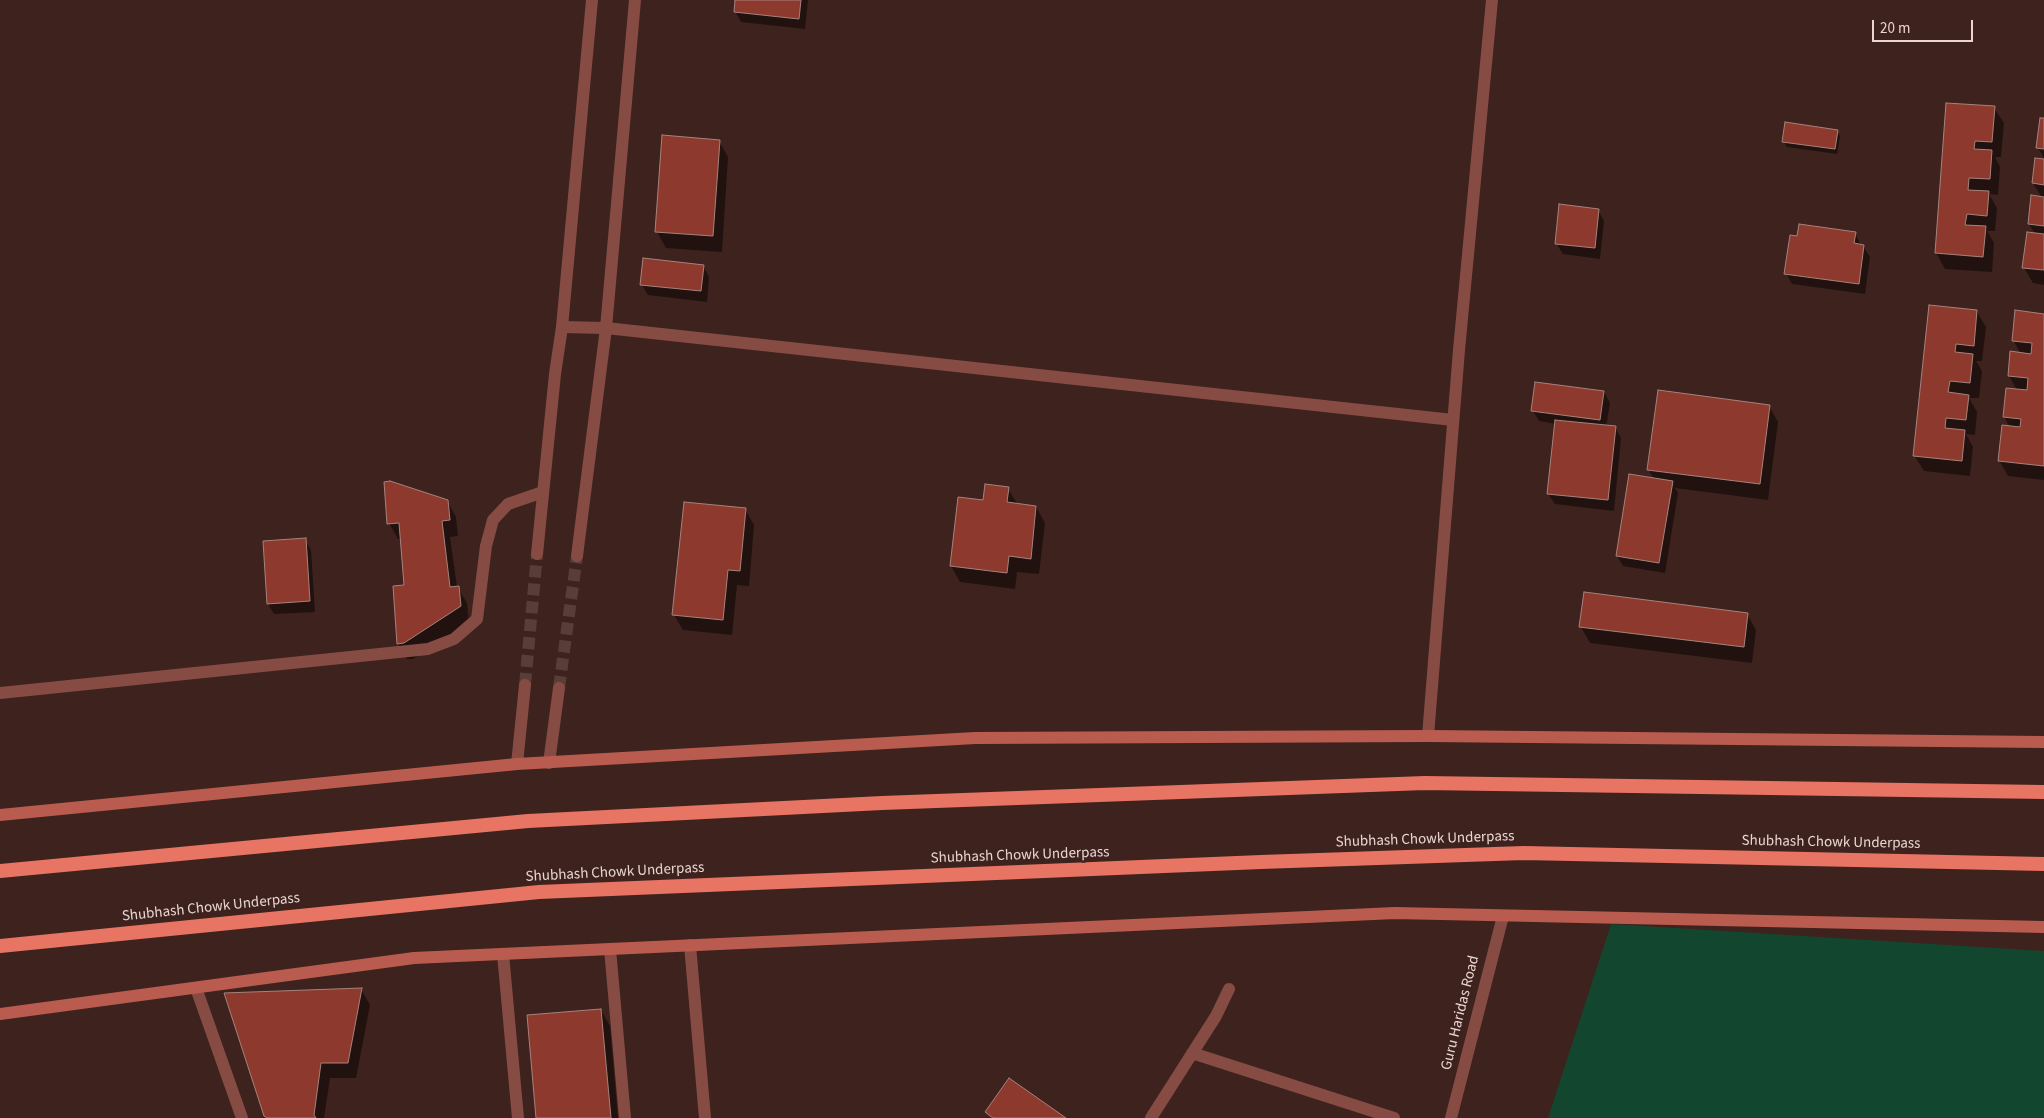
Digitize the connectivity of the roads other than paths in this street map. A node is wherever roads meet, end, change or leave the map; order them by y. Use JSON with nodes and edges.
{"nodes":[{"id":1,"x":592,"y":0,"type":"edge"},
{"id":2,"x":635,"y":0,"type":"edge"},
{"id":3,"x":1492,"y":0,"type":"edge"},
{"id":4,"x":562,"y":327,"type":"junction"},
{"id":5,"x":606,"y":328,"type":"junction"},
{"id":6,"x":1453,"y":420,"type":"junction"},
{"id":7,"x":543,"y":492,"type":"junction"},
{"id":8,"x":537,"y":554,"type":"tunnel mouth"},
{"id":9,"x":576,"y":556,"type":"tunnel mouth"},
{"id":10,"x":524,"y":685,"type":"tunnel mouth"},
{"id":11,"x":559,"y":688,"type":"tunnel mouth"},
{"id":12,"x":0,"y":693,"type":"edge"},
{"id":13,"x":1428,"y":736,"type":"junction"},
{"id":14,"x":2044,"y":742,"type":"edge"},
{"id":15,"x":549,"y":763,"type":"junction"},
{"id":16,"x":516,"y":764,"type":"junction"},
{"id":17,"x":2044,"y":792,"type":"edge"},
{"id":18,"x":0,"y":815,"type":"edge"},
{"id":19,"x":2044,"y":864,"type":"edge"},
{"id":20,"x":0,"y":871,"type":"edge"},
{"id":21,"x":1503,"y":916,"type":"junction"},
{"id":22,"x":2044,"y":927,"type":"edge"},
{"id":23,"x":690,"y":945,"type":"junction"},
{"id":24,"x":0,"y":946,"type":"edge"},
{"id":25,"x":610,"y":949,"type":"junction"},
{"id":26,"x":503,"y":954,"type":"junction"},
{"id":27,"x":196,"y":988,"type":"junction"},
{"id":28,"x":1229,"y":989,"type":"dead end"},
{"id":29,"x":0,"y":1014,"type":"edge"},
{"id":30,"x":1192,"y":1053,"type":"junction"},
{"id":31,"x":242,"y":1118,"type":"edge"},
{"id":32,"x":518,"y":1118,"type":"edge"},
{"id":33,"x":625,"y":1118,"type":"edge"},
{"id":34,"x":705,"y":1118,"type":"edge"},
{"id":35,"x":1151,"y":1118,"type":"edge"},
{"id":36,"x":1394,"y":1118,"type":"edge"},
{"id":37,"x":1451,"y":1118,"type":"edge"}],
"edges":[{"from":1,"to":4,"type":"street"},
{"from":2,"to":5,"type":"street"},
{"from":3,"to":6,"type":"street"},
{"from":4,"to":5,"type":"street"},
{"from":4,"to":7,"type":"street"},
{"from":5,"to":6,"type":"street"},
{"from":5,"to":9,"type":"street"},
{"from":6,"to":13,"type":"street"},
{"from":7,"to":8,"type":"street"},
{"from":7,"to":12,"type":"street"},
{"from":10,"to":16,"type":"street"},
{"from":11,"to":15,"type":"street"},
{"from":13,"to":14,"type":"main road"},
{"from":13,"to":15,"type":"main road"},
{"from":15,"to":16,"type":"main road"},
{"from":16,"to":18,"type":"main road"},
{"from":17,"to":20,"type":"highway"},
{"from":19,"to":24,"type":"highway","name":"Shubhash Chowk Underpass"},
{"from":21,"to":22,"type":"main road"},
{"from":21,"to":23,"type":"main road"},
{"from":21,"to":37,"type":"street","name":"Guru Haridas Road"},
{"from":23,"to":25,"type":"main road"},
{"from":23,"to":34,"type":"street"},
{"from":25,"to":26,"type":"main road"},
{"from":25,"to":33,"type":"street"},
{"from":26,"to":27,"type":"main road"},
{"from":26,"to":32,"type":"street"},
{"from":27,"to":29,"type":"main road"},
{"from":27,"to":31,"type":"street"},
{"from":28,"to":30,"type":"street"},
{"from":30,"to":35,"type":"street"},
{"from":30,"to":36,"type":"street"}]}
